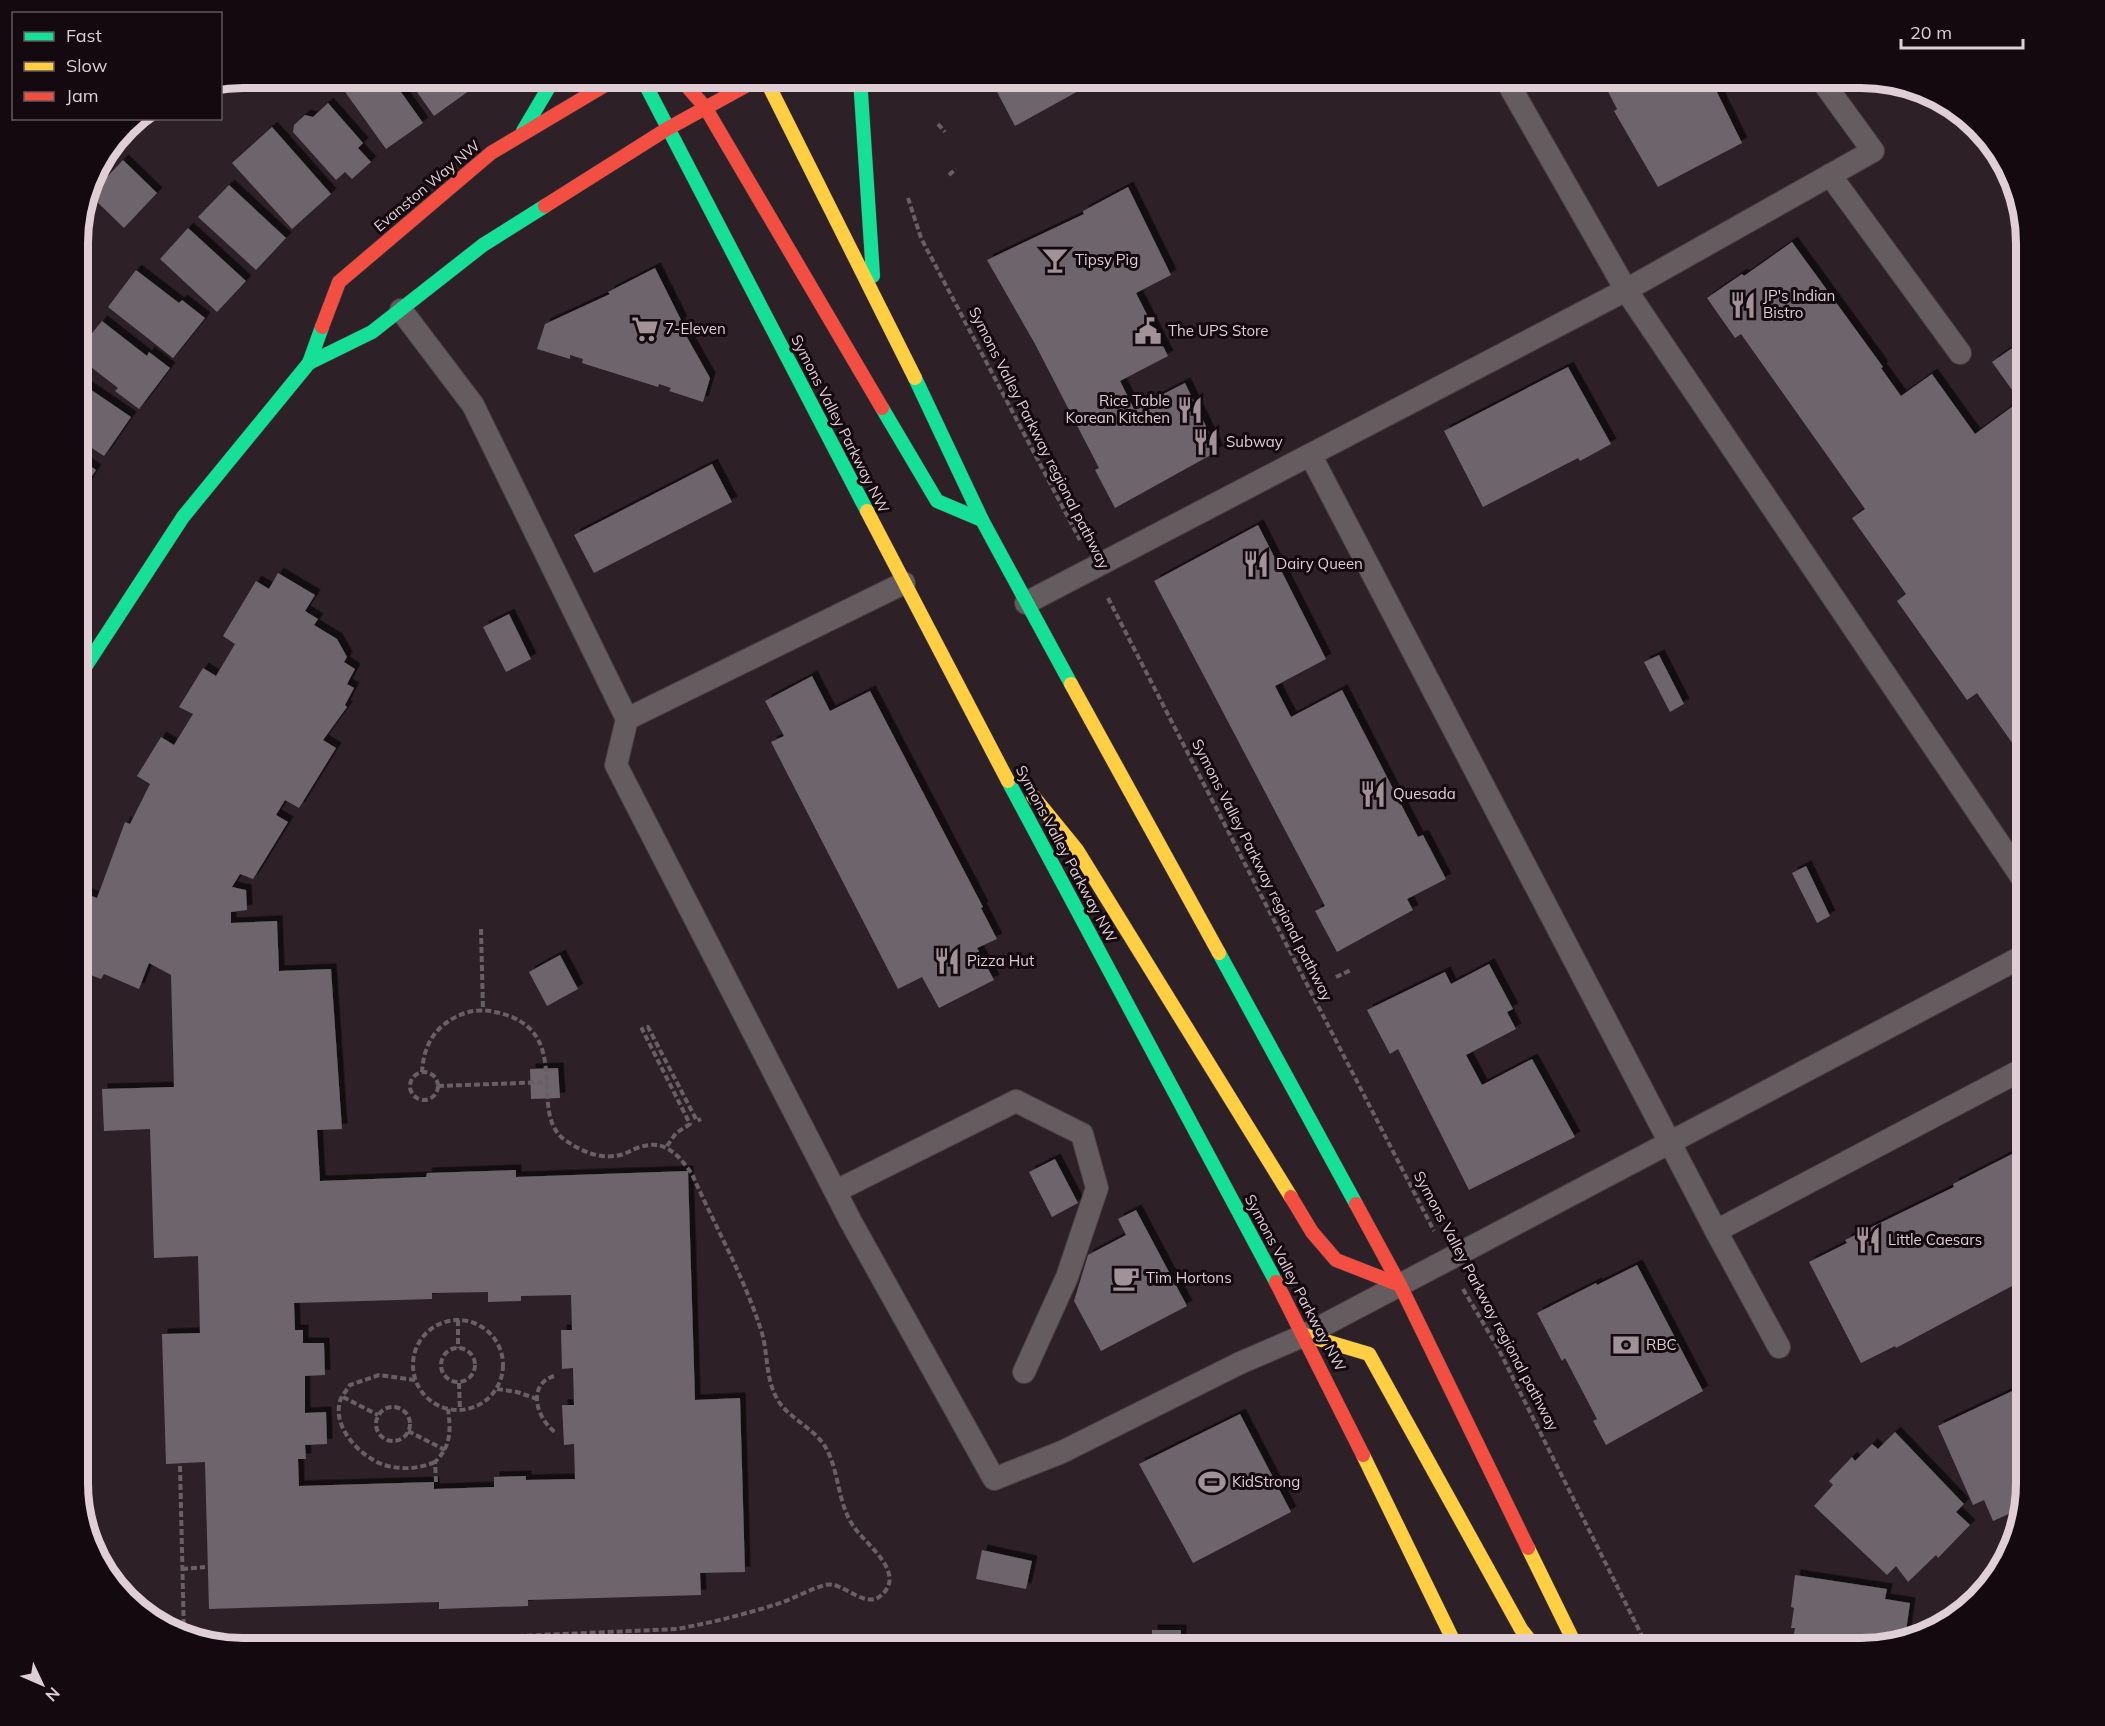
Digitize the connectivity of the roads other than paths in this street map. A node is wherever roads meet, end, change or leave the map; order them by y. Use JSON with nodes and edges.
{"nodes":[{"id":1,"x":1511,"y":88,"type":"edge"},
{"id":2,"x":1827,"y":88,"type":"edge"},
{"id":3,"x":548,"y":89,"type":"edge"},
{"id":4,"x":599,"y":89,"type":"edge"},
{"id":5,"x":647,"y":89,"type":"edge"},
{"id":6,"x":689,"y":89,"type":"edge"},
{"id":7,"x":740,"y":89,"type":"edge"},
{"id":8,"x":770,"y":89,"type":"edge"},
{"id":9,"x":861,"y":89,"type":"edge"},
{"id":10,"x":705,"y":107,"type":"junction"},
{"id":11,"x":667,"y":129,"type":"junction"},
{"id":12,"x":520,"y":135,"type":"junction"},
{"id":13,"x":1830,"y":175,"type":"junction"},
{"id":14,"x":873,"y":290,"type":"junction"},
{"id":15,"x":1626,"y":290,"type":"junction"},
{"id":16,"x":400,"y":310,"type":"junction"},
{"id":17,"x":1959,"y":353,"type":"dead end"},
{"id":18,"x":309,"y":363,"type":"junction"},
{"id":19,"x":1311,"y":456,"type":"junction"},
{"id":20,"x":982,"y":520,"type":"junction"},
{"id":21,"x":904,"y":583,"type":"junction"},
{"id":22,"x":1026,"y":603,"type":"junction"},
{"id":23,"x":89,"y":661,"type":"edge"},
{"id":24,"x":627,"y":719,"type":"junction"},
{"id":25,"x":984,"y":736,"type":"junction"},
{"id":26,"x":2016,"y":869,"type":"edge"},
{"id":27,"x":2016,"y":960,"type":"edge"},
{"id":28,"x":2016,"y":1073,"type":"edge"},
{"id":29,"x":1669,"y":1143,"type":"junction"},
{"id":30,"x":836,"y":1191,"type":"junction"},
{"id":31,"x":1716,"y":1231,"type":"junction"},
{"id":32,"x":1400,"y":1285,"type":"junction"},
{"id":33,"x":1305,"y":1335,"type":"junction"},
{"id":34,"x":1779,"y":1347,"type":"dead end"},
{"id":35,"x":1024,"y":1372,"type":"dead end"},
{"id":36,"x":1452,"y":1638,"type":"edge"},
{"id":37,"x":1528,"y":1638,"type":"edge"},
{"id":38,"x":1571,"y":1638,"type":"edge"}],
"edges":[{"from":1,"to":15,"type":"lane"},
{"from":2,"to":13,"type":"lane"},
{"from":3,"to":12,"type":"main road"},
{"from":4,"to":12,"type":"main road","name":"Evanston Way NW"},
{"from":5,"to":11,"type":"main road","name":"Symons Valley Parkway NW"},
{"from":6,"to":10,"type":"main road"},
{"from":7,"to":10,"type":"main road","name":"Evanston Way NW"},
{"from":8,"to":14,"type":"main road"},
{"from":9,"to":14,"type":"main road"},
{"from":10,"to":11,"type":"main road","name":"Evanston Way NW"},
{"from":10,"to":20,"type":"main road"},
{"from":11,"to":16,"type":"main road","name":"Evanston Way NW"},
{"from":11,"to":21,"type":"main road","name":"Symons Valley Parkway NW"},
{"from":12,"to":18,"type":"main road","name":"Evanston Way NW"},
{"from":13,"to":15,"type":"lane"},
{"from":13,"to":17,"type":"lane"},
{"from":14,"to":20,"type":"main road"},
{"from":15,"to":19,"type":"lane"},
{"from":15,"to":26,"type":"lane"},
{"from":16,"to":18,"type":"main road","name":"Evanston Way NW"},
{"from":16,"to":24,"type":"lane"},
{"from":18,"to":23,"type":"main road","name":"Evanston Way NW"},
{"from":19,"to":22,"type":"lane"},
{"from":19,"to":29,"type":"lane"},
{"from":20,"to":22,"type":"main road"},
{"from":21,"to":24,"type":"lane"},
{"from":21,"to":25,"type":"main road","name":"Symons Valley Parkway NW"},
{"from":22,"to":32,"type":"main road"},
{"from":24,"to":30,"type":"lane"},
{"from":25,"to":32,"type":"main road"},
{"from":25,"to":33,"type":"main road","name":"Symons Valley Parkway NW"},
{"from":27,"to":29,"type":"lane"},
{"from":28,"to":31,"type":"lane"},
{"from":29,"to":31,"type":"lane"},
{"from":29,"to":32,"type":"lane"},
{"from":30,"to":33,"type":"lane"},
{"from":30,"to":35,"type":"lane"},
{"from":31,"to":34,"type":"lane"},
{"from":32,"to":33,"type":"lane"},
{"from":32,"to":38,"type":"main road"},
{"from":33,"to":36,"type":"main road","name":"Symons Valley Parkway NW"},
{"from":33,"to":37,"type":"main road"}]}
